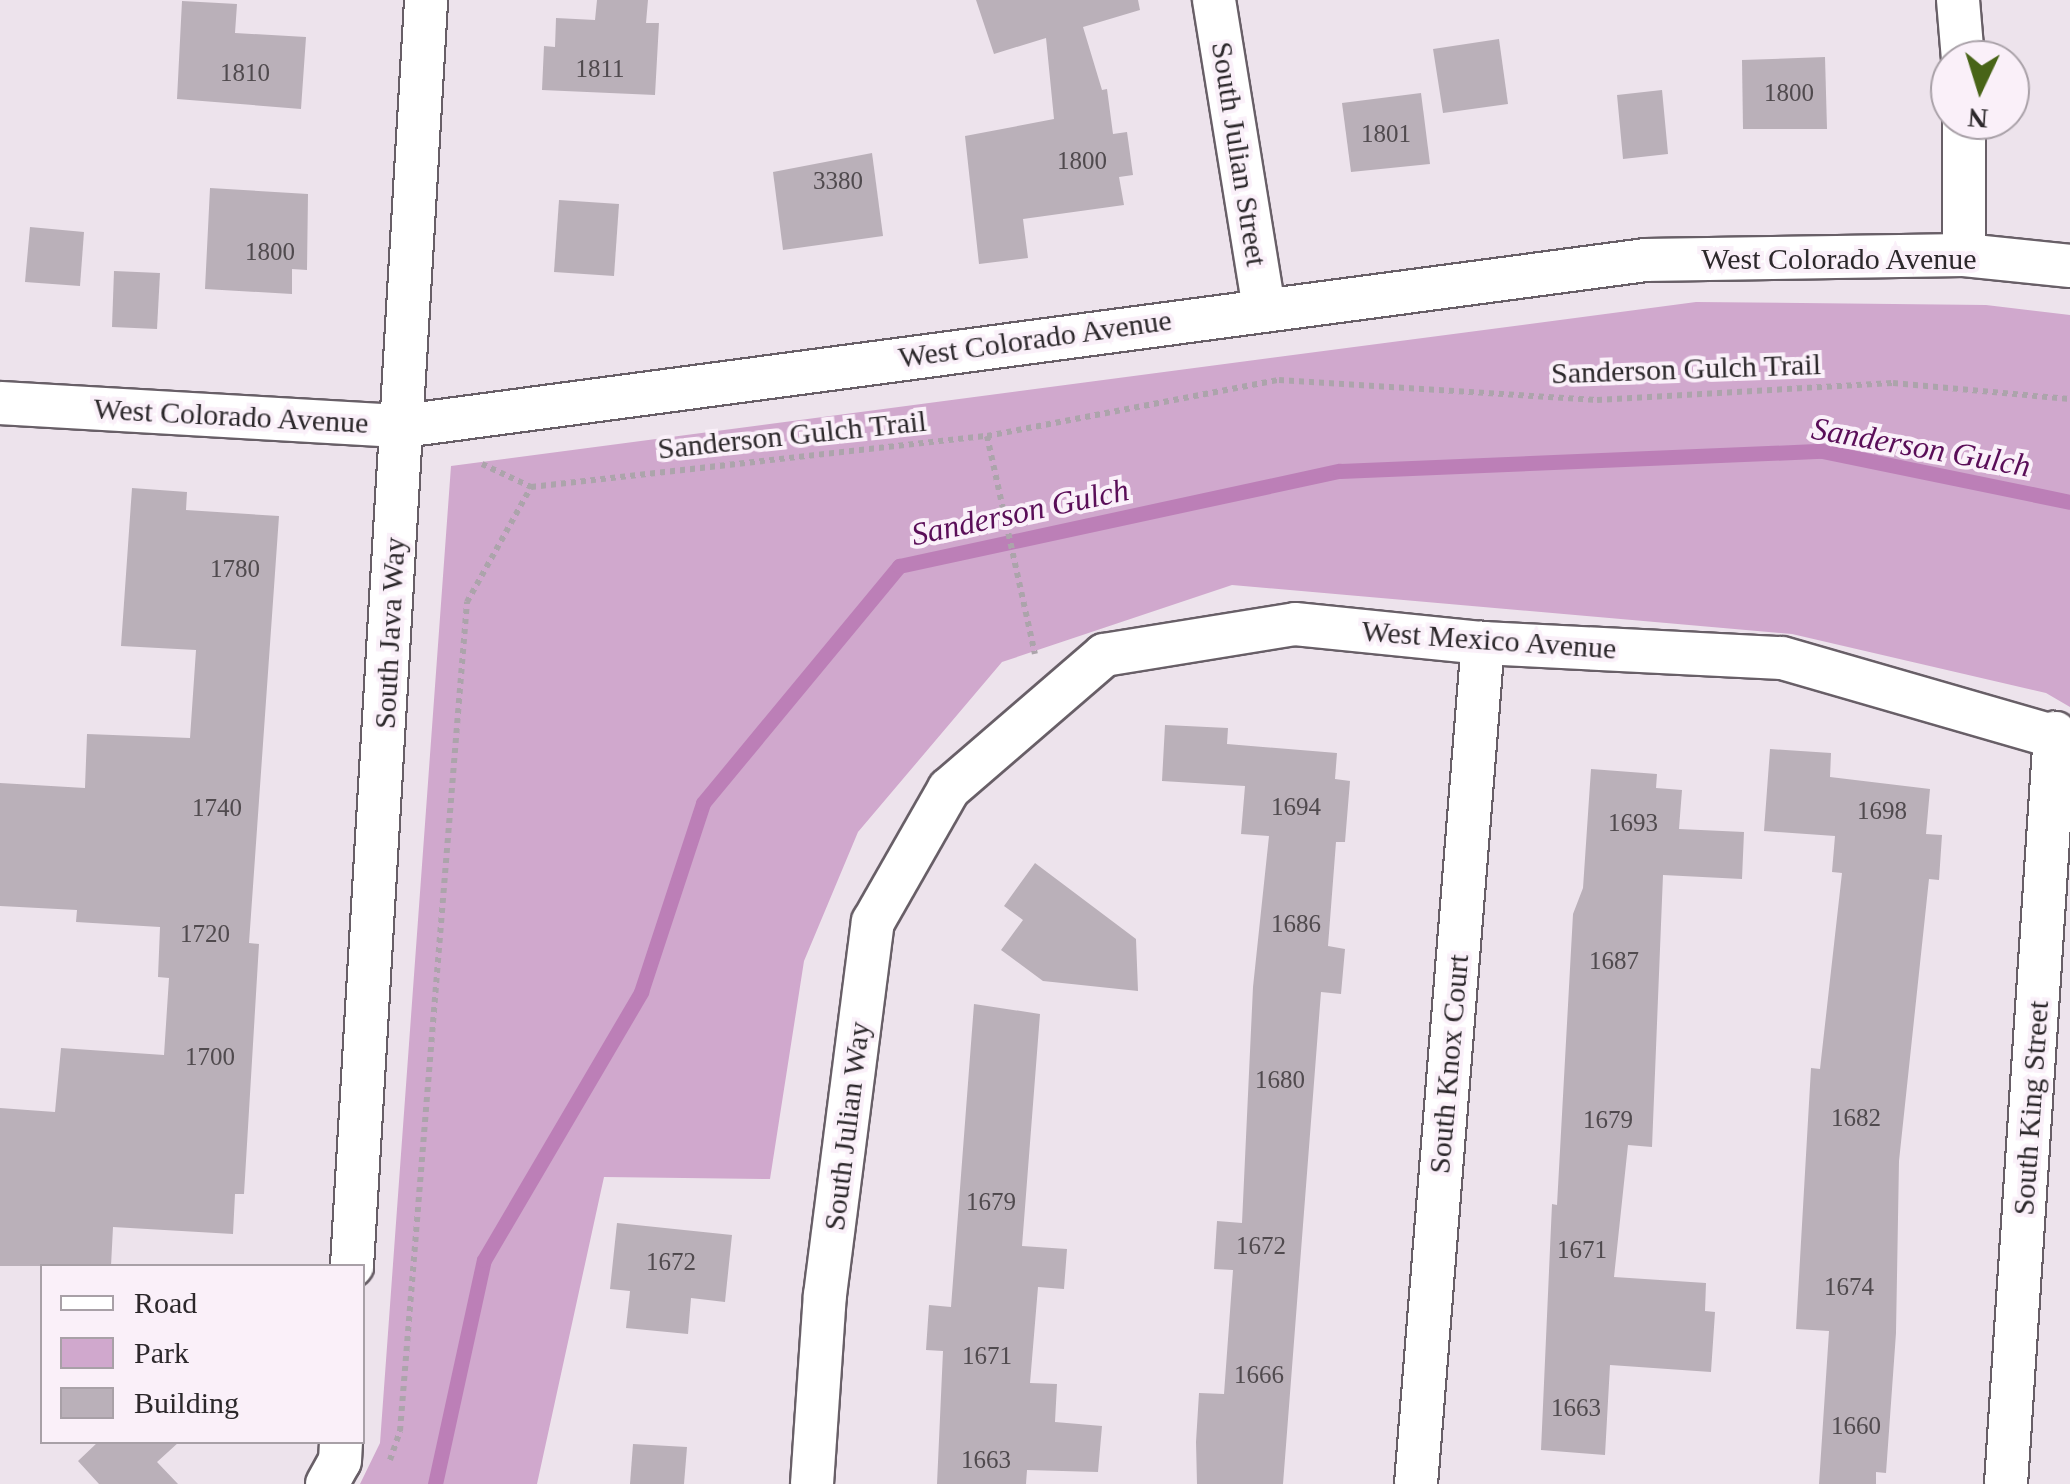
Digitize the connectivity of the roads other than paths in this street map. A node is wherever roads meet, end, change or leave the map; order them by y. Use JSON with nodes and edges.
{"nodes":[{"id":1,"x":426,"y":0,"type":"edge"},
{"id":2,"x":1214,"y":0,"type":"edge"},
{"id":3,"x":1958,"y":0,"type":"edge"},
{"id":4,"x":1961,"y":40,"type":"edge"},
{"id":5,"x":1964,"y":140,"type":"edge"},
{"id":6,"x":1964,"y":255,"type":"junction"},
{"id":7,"x":2070,"y":266,"type":"edge"},
{"id":8,"x":1264,"y":308,"type":"junction"},
{"id":9,"x":0,"y":403,"type":"edge"},
{"id":10,"x":403,"y":426,"type":"junction"},
{"id":11,"x":1482,"y":643,"type":"junction"},
{"id":12,"x":2062,"y":737,"type":"edge"},
{"id":13,"x":949,"y":789,"type":"joint"},
{"id":14,"x":352,"y":1264,"type":"edge"},
{"id":15,"x":342,"y":1444,"type":"edge"},
{"id":16,"x":327,"y":1484,"type":"edge"},
{"id":17,"x":812,"y":1484,"type":"edge"},
{"id":18,"x":1416,"y":1484,"type":"edge"},
{"id":19,"x":2006,"y":1484,"type":"edge"}],
"edges":[{"from":1,"to":10,"type":"street","name":"South Java Way"},
{"from":2,"to":8,"type":"street","name":"South Julian Street"},
{"from":3,"to":4,"type":"street"},
{"from":5,"to":6,"type":"street"},
{"from":6,"to":7,"type":"street","name":"West Colorado Avenue"},
{"from":6,"to":8,"type":"street","name":"West Colorado Avenue"},
{"from":8,"to":10,"type":"street","name":"West Colorado Avenue"},
{"from":9,"to":10,"type":"street","name":"West Colorado Avenue"},
{"from":10,"to":14,"type":"street","name":"South Java Way"},
{"from":11,"to":12,"type":"street","name":"West Mexico Avenue"},
{"from":11,"to":13,"type":"street","name":"West Mexico Avenue"},
{"from":11,"to":18,"type":"street","name":"South Knox Court"},
{"from":12,"to":19,"type":"street","name":"South King Street"},
{"from":13,"to":17,"type":"street","name":"South Julian Way"},
{"from":15,"to":16,"type":"street"}]}
